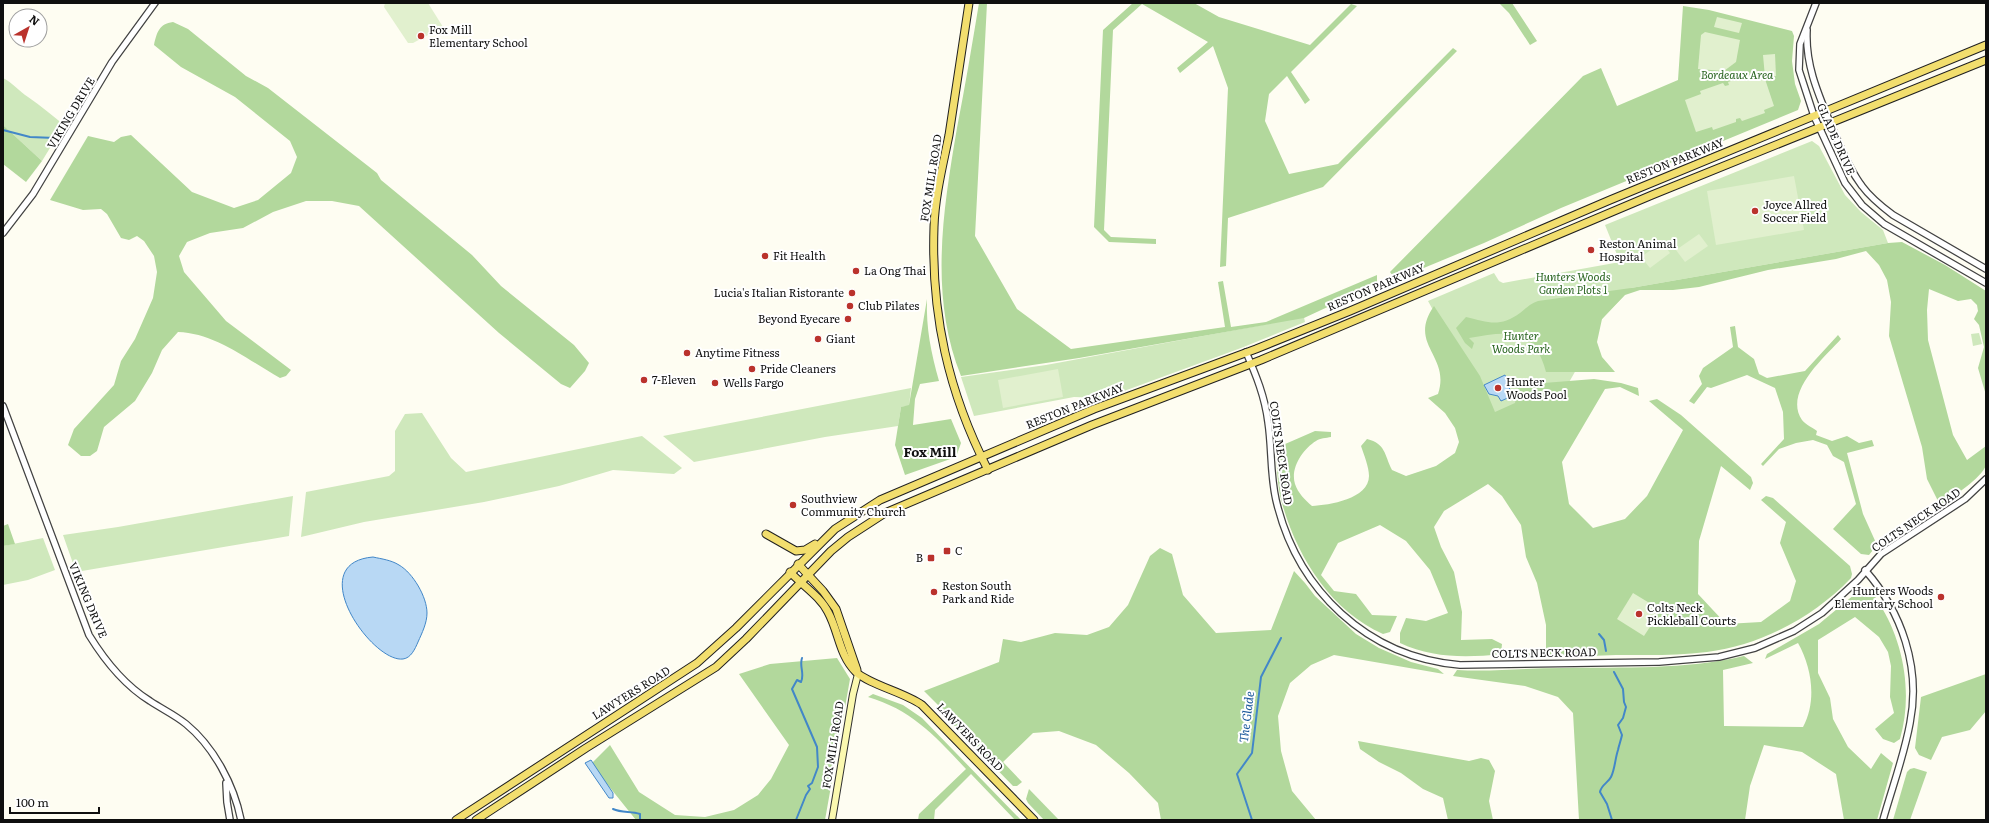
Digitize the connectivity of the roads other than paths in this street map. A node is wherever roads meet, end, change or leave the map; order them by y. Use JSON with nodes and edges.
{"nodes":[{"id":1,"x":156,"y":3,"type":"edge"},
{"id":2,"x":969,"y":3,"type":"edge"},
{"id":3,"x":1816,"y":3,"type":"edge"},
{"id":4,"x":1807,"y":27,"type":"junction"},
{"id":5,"x":1986,"y":45,"type":"edge"},
{"id":6,"x":1986,"y":60,"type":"edge"},
{"id":7,"x":1826,"y":111,"type":"junction"},
{"id":8,"x":1814,"y":116,"type":"junction"},
{"id":9,"x":1831,"y":124,"type":"junction"},
{"id":10,"x":1820,"y":128,"type":"junction"},
{"id":11,"x":3,"y":233,"type":"edge"},
{"id":12,"x":1986,"y":269,"type":"edge"},
{"id":13,"x":1986,"y":283,"type":"edge"},
{"id":14,"x":1246,"y":352,"type":"junction"},
{"id":15,"x":1251,"y":364,"type":"junction"},
{"id":16,"x":3,"y":406,"type":"edge"},
{"id":17,"x":981,"y":457,"type":"junction"},
{"id":18,"x":988,"y":470,"type":"junction"},
{"id":19,"x":1986,"y":479,"type":"edge"},
{"id":20,"x":766,"y":534,"type":"dead end"},
{"id":21,"x":824,"y":539,"type":"junction"},
{"id":22,"x":798,"y":564,"type":"junction"},
{"id":23,"x":1865,"y":570,"type":"junction"},
{"id":24,"x":790,"y":572,"type":"junction"},
{"id":25,"x":808,"y":575,"type":"junction"},
{"id":26,"x":800,"y":583,"type":"junction"},
{"id":27,"x":858,"y":674,"type":"junction"},
{"id":28,"x":226,"y":781,"type":"junction"},
{"id":29,"x":230,"y":820,"type":"edge"},
{"id":30,"x":241,"y":820,"type":"edge"},
{"id":31,"x":456,"y":820,"type":"edge"},
{"id":32,"x":476,"y":820,"type":"edge"},
{"id":33,"x":832,"y":820,"type":"edge"},
{"id":34,"x":1034,"y":820,"type":"edge"},
{"id":35,"x":1883,"y":820,"type":"edge"}],
"edges":[{"from":1,"to":11,"type":"street","name":"VIKING DRIVE"},
{"from":2,"to":17,"type":"main road","name":"FOX MILL ROAD"},
{"from":3,"to":4,"type":"street","name":"GLADE DRIVE"},
{"from":4,"to":7,"type":"street","name":"GLADE DRIVE"},
{"from":4,"to":8,"type":"street","name":"GLADE DRIVE"},
{"from":5,"to":7,"type":"main road","name":"RESTON PARKWAY"},
{"from":6,"to":9,"type":"main road","name":"RESTON PARKWAY"},
{"from":7,"to":8,"type":"main road","name":"RESTON PARKWAY"},
{"from":7,"to":9,"type":"street","name":"GLADE DRIVE"},
{"from":8,"to":10,"type":"street","name":"GLADE DRIVE"},
{"from":8,"to":14,"type":"main road","name":"RESTON PARKWAY"},
{"from":9,"to":10,"type":"main road","name":"RESTON PARKWAY"},
{"from":9,"to":12,"type":"street","name":"GLADE DRIVE"},
{"from":10,"to":13,"type":"street","name":"GLADE DRIVE"},
{"from":10,"to":15,"type":"main road","name":"RESTON PARKWAY"},
{"from":14,"to":15,"type":"street","name":"COLTS NECK ROAD"},
{"from":14,"to":17,"type":"main road","name":"RESTON PARKWAY"},
{"from":15,"to":18,"type":"main road","name":"RESTON PARKWAY"},
{"from":15,"to":23,"type":"street","name":"COLTS NECK ROAD"},
{"from":16,"to":28,"type":"street","name":"VIKING DRIVE"},
{"from":17,"to":18,"type":"main road","name":"FOX MILL ROAD"},
{"from":17,"to":21,"type":"main road","name":"RESTON PARKWAY"},
{"from":18,"to":25,"type":"main road","name":"RESTON PARKWAY"},
{"from":19,"to":23,"type":"street","name":"COLTS NECK ROAD"},
{"from":20,"to":21,"type":"main road"},
{"from":21,"to":22,"type":"main road","name":"RESTON PARKWAY"},
{"from":22,"to":24,"type":"main road","name":"RESTON PARKWAY"},
{"from":22,"to":25,"type":"main road"},
{"from":23,"to":35,"type":"street"},
{"from":24,"to":26,"type":"main road","name":"LAWYERS ROAD"},
{"from":24,"to":31,"type":"main road","name":"LAWYERS ROAD"},
{"from":25,"to":26,"type":"main road","name":"RESTON PARKWAY"},
{"from":25,"to":27,"type":"main road"},
{"from":26,"to":27,"type":"main road","name":"LAWYERS ROAD"},
{"from":26,"to":32,"type":"main road","name":"LAWYERS ROAD"},
{"from":27,"to":33,"type":"main road","name":"FOX MILL ROAD"},
{"from":27,"to":34,"type":"main road","name":"LAWYERS ROAD"},
{"from":28,"to":29,"type":"street","name":"VIKING DRIVE"},
{"from":28,"to":30,"type":"street","name":"VIKING DRIVE"}]}
